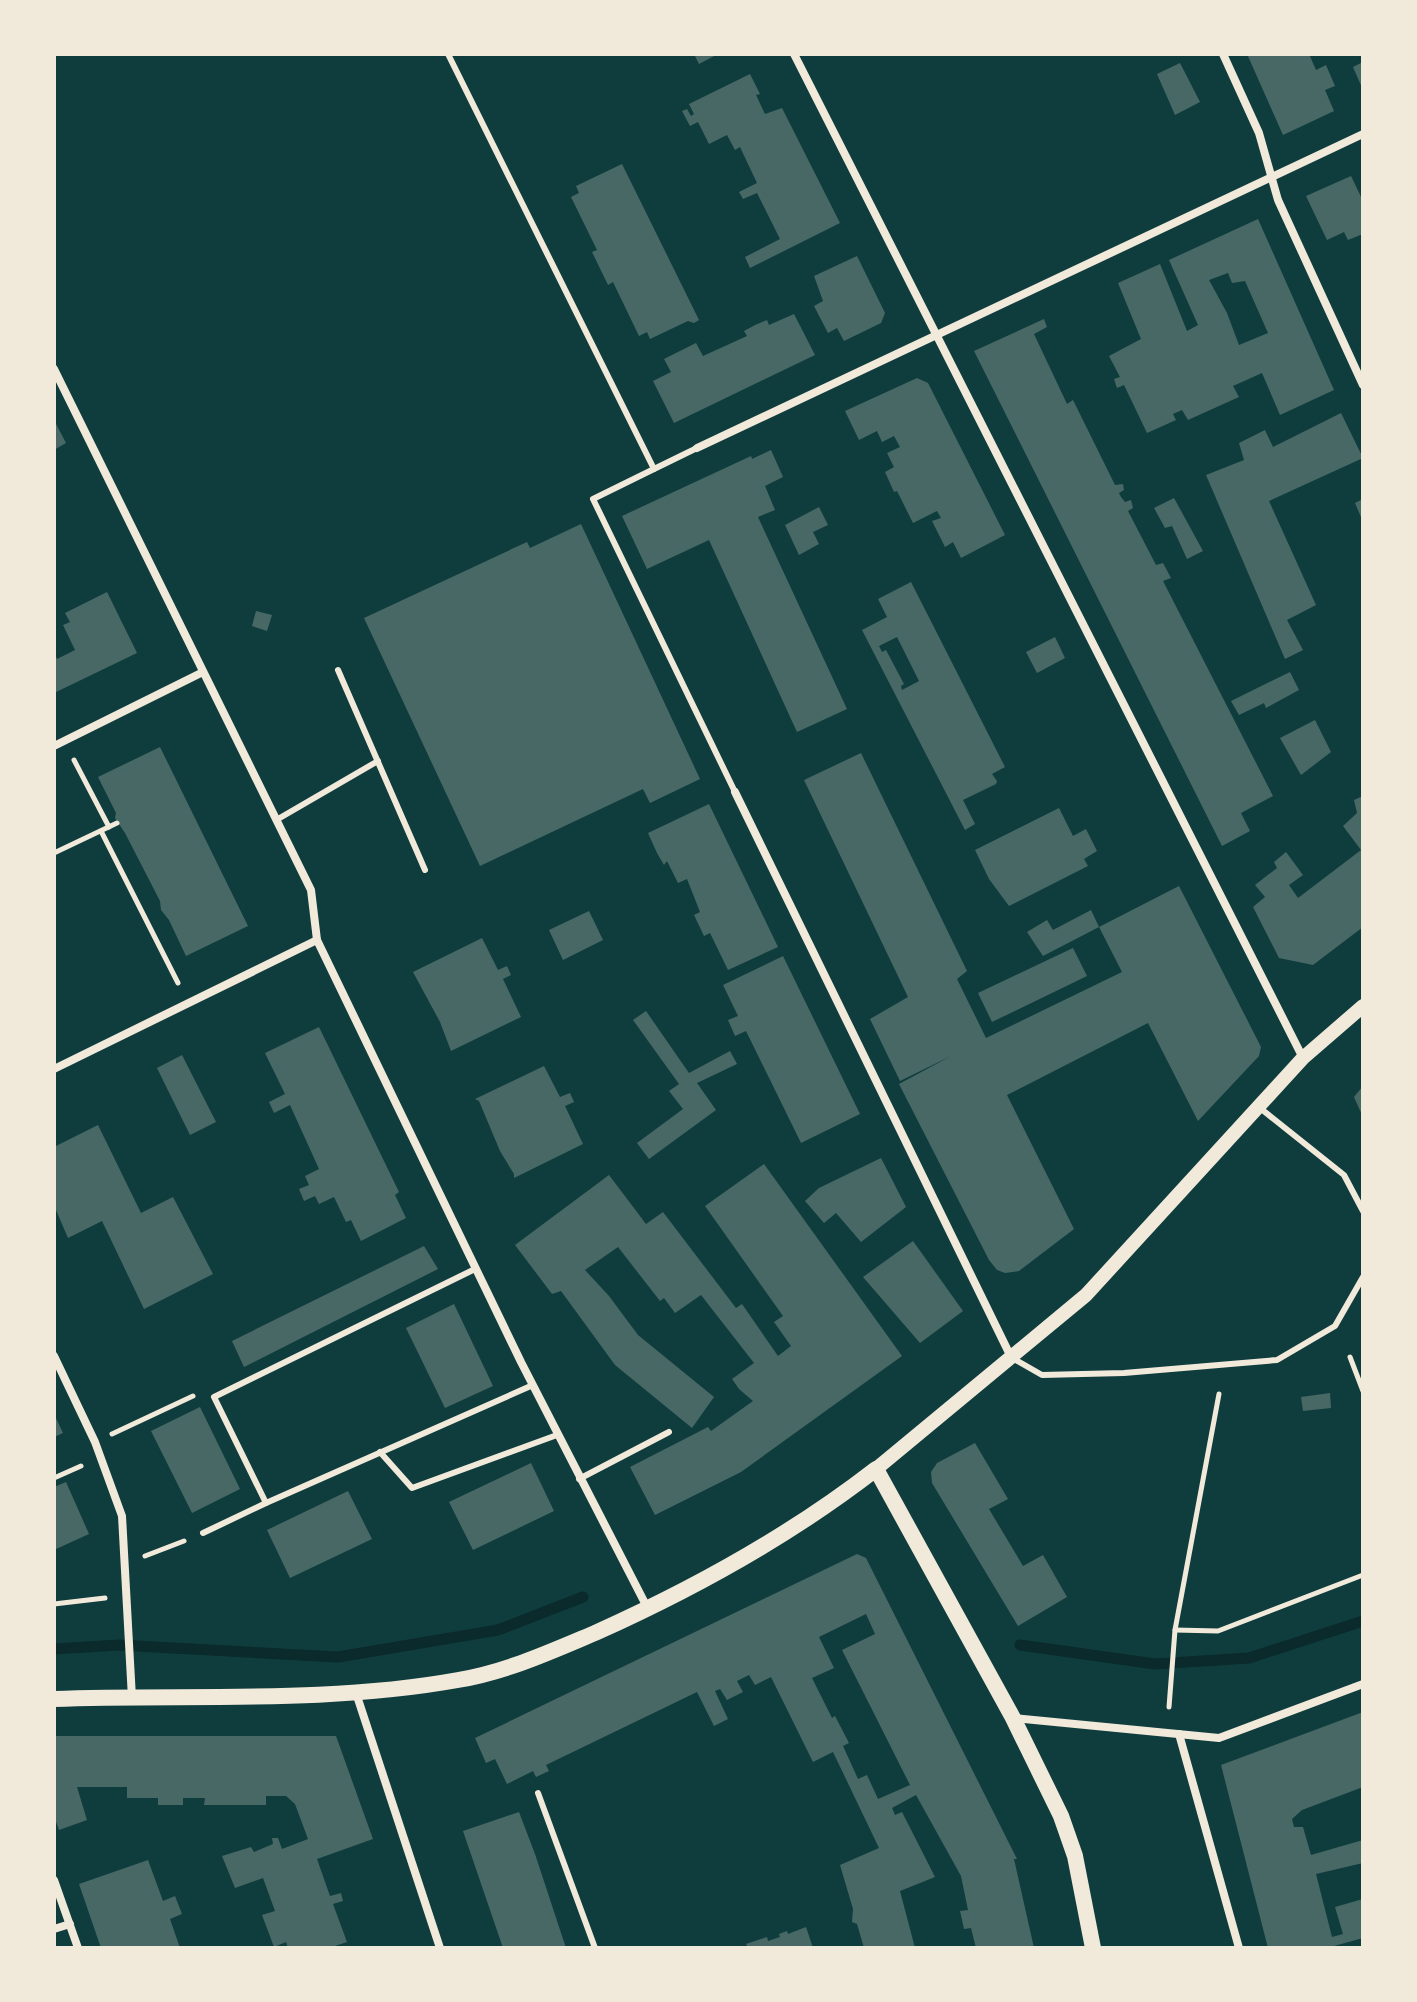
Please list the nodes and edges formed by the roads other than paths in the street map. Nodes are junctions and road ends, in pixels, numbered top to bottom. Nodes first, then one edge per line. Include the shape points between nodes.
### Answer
1 (448, 54) edge
2 (794, 54) edge
3 (1223, 54) edge
4 (1363, 134) edge
5 (1273, 176) junction
6 (935, 337) junction
7 (54, 369) edge
8 (1363, 385) edge
9 (697, 448) joint
10 (654, 469) junction
11 (338, 670) dead end
12 (203, 672) junction
13 (54, 746) edge
14 (378, 761) junction
15 (735, 792) joint
16 (278, 819) junction
17 (425, 870) dead end
18 (317, 940) junction
19 (1363, 1006) edge
20 (1303, 1058) junction
21 (54, 1069) edge
22 (1260, 1108) junction
23 (1363, 1211) edge
24 (475, 1269) junction
25 (1363, 1277) edge
26 (54, 1356) edge
27 (1011, 1357) junction
28 (533, 1385) junction
29 (669, 1432) dead end
30 (557, 1435) junction
31 (380, 1452) junction
32 (876, 1469) junction
33 (579, 1479) junction
34 (266, 1503) junction
35 (203, 1533) road end
36 (648, 1609) junction
37 (1363, 1684) edge
38 (356, 1693) junction
39 (132, 1698) junction
40 (54, 1699) edge
41 (1013, 1718) junction
42 (1179, 1734) junction
43 (538, 1793) dead end
44 (54, 1880) edge
45 (70, 1924) junction
46 (54, 1929) edge
47 (78, 1948) edge
48 (440, 1948) edge
49 (595, 1948) edge
50 (1093, 1948) edge
51 (1239, 1948) edge

1 - 10 lane
2 - 6 street
3 - 5 street
4 - 5 street
5 - 6 street
5 - 8 street via 1278,200
6 - 9 street
6 - 20 street
7 - 12 street
9 - 10 lane
10 - 15 lane via 593,499
11 - 14 lane
12 - 13 street
12 - 16 street
14 - 16 lane
14 - 17 lane
15 - 27 street
16 - 18 street via 311,890
18 - 21 street
18 - 24 street
19 - 20 street
20 - 22 street
22 - 23 lane via 1344,1175
22 - 27 street via 1086,1295
24 - 28 street
24 - 34 lane via 214,1397
25 - 27 lane via 1335,1326 1277,1360 1042,1375
26 - 39 street via 95,1442 122,1516
27 - 32 street
28 - 30 street
28 - 31 lane
29 - 33 lane
30 - 31 lane via 412,1488
30 - 33 street
31 - 34 lane
32 - 36 main road via 760,1546
32 - 41 main road
33 - 36 street
34 - 35 lane
36 - 38 main road via 513,1667 459,1680
37 - 42 street via 1219,1738
38 - 39 main road
38 - 48 street
39 - 40 main road
41 - 42 street
41 - 50 main road via 1068,1832
42 - 51 street
43 - 49 lane
44 - 45 street
45 - 46 street
45 - 47 street

